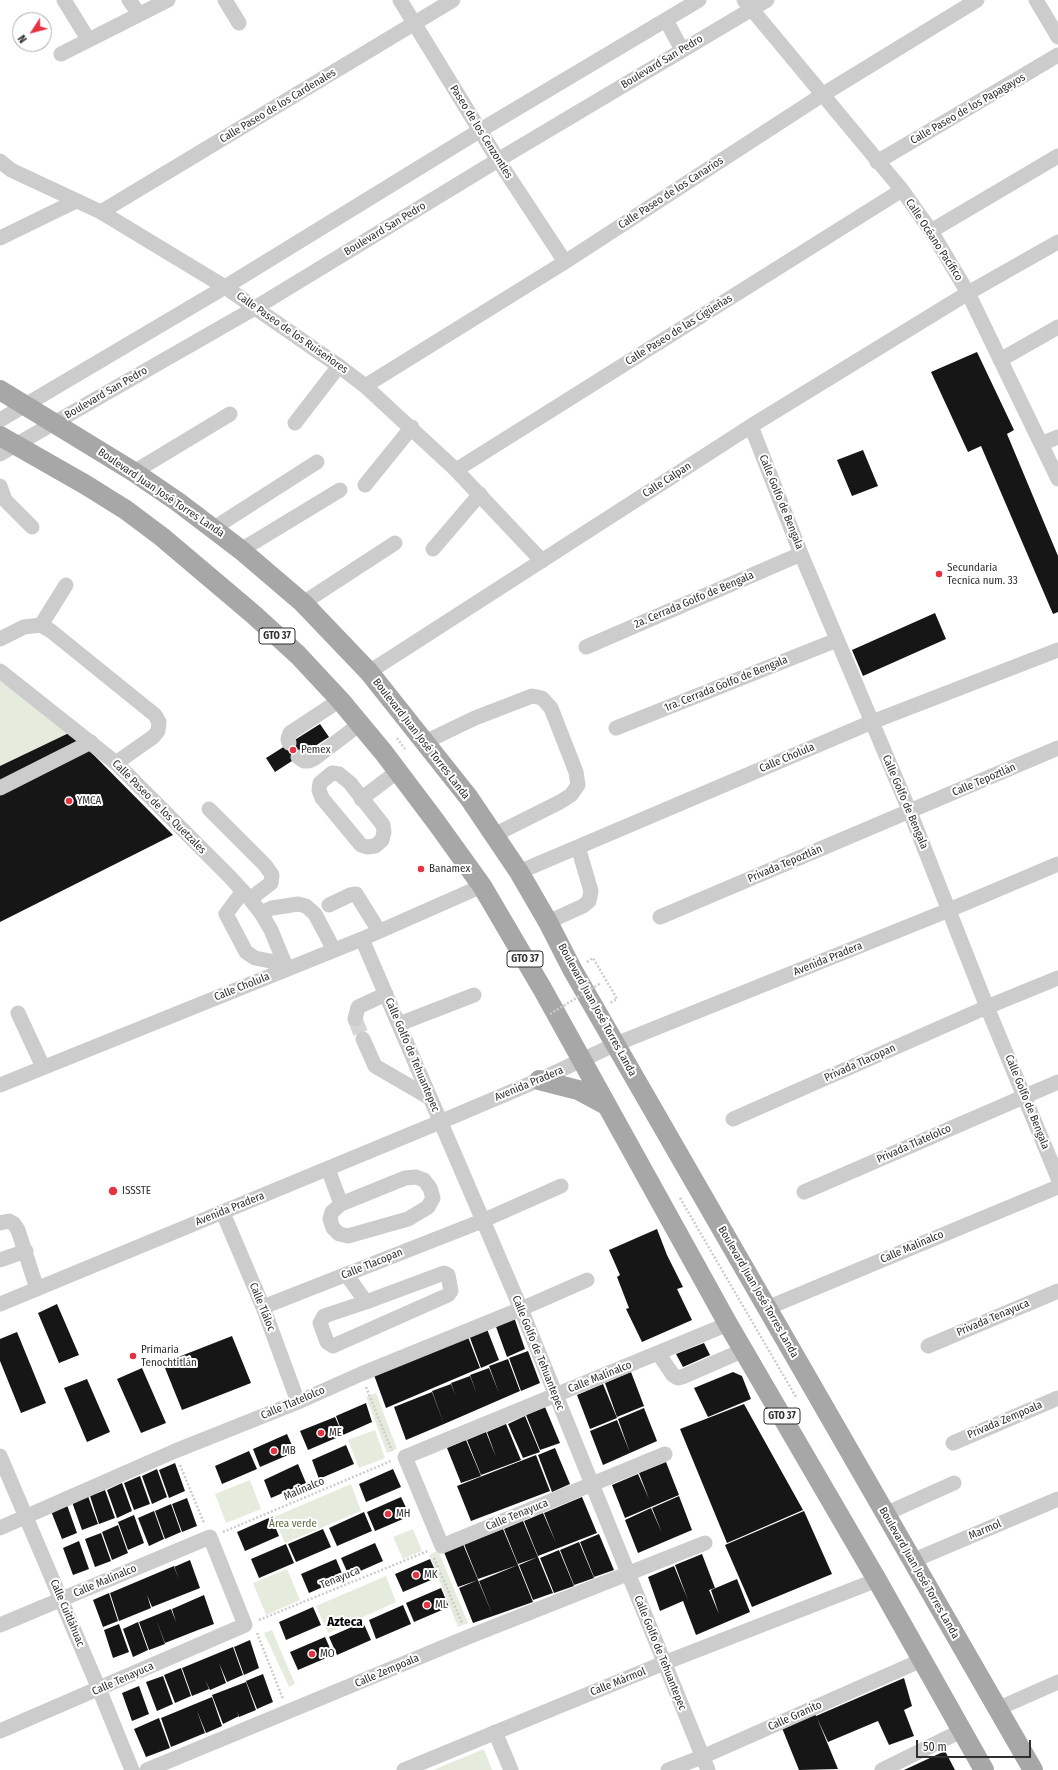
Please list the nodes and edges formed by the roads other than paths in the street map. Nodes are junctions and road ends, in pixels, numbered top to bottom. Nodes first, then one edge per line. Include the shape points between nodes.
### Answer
1 (64, 0) edge
2 (129, 0) edge
3 (168, 0) edge
4 (224, 0) edge
5 (400, 0) edge
6 (454, 0) edge
7 (699, 0) edge
8 (767, 0) edge
9 (977, 0) edge
10 (1036, 0) edge
11 (748, 5) edge
12 (139, 14) junction
13 (666, 20) junction
14 (239, 22) dead end
15 (415, 24) junction
16 (1058, 37) edge
17 (88, 39) junction
18 (682, 50) junction
19 (61, 54) dead end
20 (1058, 55) edge
21 (822, 94) junction
22 (479, 131) junction
23 (1058, 156) edge
24 (498, 160) junction
25 (0, 161) edge
26 (877, 162) junction
27 (902, 190) junction
28 (76, 201) junction
29 (101, 212) junction
30 (931, 231) junction
31 (0, 238) edge
32 (1058, 242) edge
33 (565, 262) junction
34 (225, 287) junction
35 (968, 293) junction
36 (255, 308) junction
37 (1058, 327) edge
38 (1000, 360) junction
39 (339, 366) junction
40 (365, 386) junction
41 (0, 390) edge
42 (27, 405) junction
43 (230, 414) dead end
44 (0, 420) edge
45 (54, 423) junction
46 (295, 423) dead end
47 (751, 426) junction
48 (412, 427) junction
49 (1058, 436) edge
50 (1041, 444) junction
51 (5, 445) edge
52 (317, 462) dead end
53 (456, 470) junction
54 (134, 472) junction
55 (1058, 479) edge
56 (365, 485) dead end
57 (0, 486) edge
58 (340, 490) dead end
59 (480, 494) junction
60 (32, 527) dead end
61 (214, 528) junction
62 (395, 543) dead end
63 (433, 549) dead end
64 (241, 550) junction
65 (801, 554) junction
66 (542, 561) junction
67 (66, 585) dead end
68 (303, 603) junction
69 (41, 625) junction
70 (0, 638) edge
71 (837, 640) junction
72 (586, 647) dead end
73 (1058, 650) edge
74 (0, 671) edge
75 (369, 672) junction
76 (340, 700) junction
77 (872, 722) junction
78 (360, 724) junction
79 (616, 728) dead end
80 (92, 742) junction
81 (425, 742) junction
82 (289, 743) dead end
83 (1058, 748) edge
84 (298, 757) dead end
85 (116, 763) junction
86 (398, 772) junction
87 (0, 788) edge
88 (361, 799) junction
89 (209, 809) dead end
90 (910, 812) junction
91 (494, 835) junction
92 (578, 847) junction
93 (1058, 864) edge
94 (519, 872) junction
95 (482, 886) junction
96 (247, 895) junction
97 (329, 905) dead end
98 (949, 910) junction
99 (261, 913) junction
100 (660, 917) dead end
101 (548, 922) junction
102 (379, 932) junction
103 (362, 939) junction
104 (334, 950) junction
105 (286, 967) junction
106 (1058, 978) edge
107 (386, 994) junction
108 (474, 995) dead end
109 (987, 1007) junction
110 (18, 1013) dead end
111 (355, 1020) dead end
112 (399, 1024) junction
113 (363, 1039) tunnel mouth
114 (616, 1044) junction
115 (581, 1061) junction
116 (43, 1067) junction
117 (539, 1080) junction
118 (1058, 1082) edge
119 (0, 1085) edge
120 (1024, 1095) junction
121 (430, 1098) junction
122 (606, 1105) junction
123 (733, 1119) dead end
124 (440, 1122) junction
125 (328, 1169) junction
126 (1058, 1178) edge
127 (561, 1186) dead end
128 (1058, 1187) edge
129 (804, 1192) dead end
130 (341, 1204) junction
131 (223, 1213) junction
132 (482, 1220) junction
133 (0, 1223) edge
134 (26, 1251) junction
135 (0, 1260) edge
136 (346, 1274) junction
137 (587, 1280) dead end
138 (38, 1289) junction
139 (1058, 1291) edge
140 (366, 1302) junction
141 (0, 1304) edge
142 (263, 1307) junction
143 (767, 1308) junction
144 (521, 1309) junction
145 (728, 1324) junction
146 (928, 1346) dead end
147 (744, 1350) junction
148 (658, 1353) junction
149 (555, 1395) junction
150 (1058, 1398) edge
151 (298, 1402) junction
152 (953, 1442) dead end
153 (666, 1454) dead end
154 (0, 1456) edge
155 (954, 1483) dead end
156 (592, 1485) junction
157 (1058, 1499) edge
158 (885, 1514) junction
159 (25, 1518) junction
160 (0, 1528) edge
161 (705, 1543) dead end
162 (436, 1548) joint
163 (912, 1561) junction
164 (628, 1574) junction
165 (877, 1580) junction
166 (61, 1599) junction
167 (249, 1624) joint
168 (0, 1625) edge
169 (922, 1660) junction
170 (664, 1663) junction
171 (1058, 1682) edge
172 (99, 1689) junction
173 (997, 1709) junction
174 (961, 1731) junction
175 (0, 1732) edge
176 (495, 1732) junction
177 (705, 1763) edge
178 (132, 1770) edge
179 (147, 1770) edge
180 (404, 1770) edge
181 (511, 1770) edge
182 (668, 1770) edge
183 (882, 1770) edge
184 (984, 1770) edge
185 (1033, 1770) edge

1 - 17 street
2 - 12 street
3 - 12 street
4 - 14 street
5 - 15 street, Paseo de los Cenzontles
6 - 15 street, Calle Paseo de los Cardenales
7 - 13 street
8 - 11 street, Boulevard San Pedro
9 - 21 street, Calle Paseo de los Canarios
10 - 16 street
11 - 18 street, Boulevard San Pedro
11 - 21 street, Calle Océano Pacífico
12 - 17 street
13 - 18 street
13 - 22 street
15 - 22 street, Paseo de los Cenzontles
15 - 29 street, Calle Paseo de los Cardenales
17 - 19 street
18 - 24 street, Boulevard San Pedro
20 - 26 street, Calle Paseo de los Papagayos
21 - 26 street, Calle Océano Pacífico
21 - 33 street, Calle Paseo de los Canarios
22 - 24 street, Paseo de los Cenzontles
22 - 34 street
23 - 30 street
24 - 33 street, Paseo de los Cenzontles
24 - 36 street, Boulevard San Pedro
25 - 28 street, Calle Paseo de los Ruiseñores via 12,170
26 - 27 street, Calle Océano Pacífico
27 - 30 street, Calle Océano Pacífico
27 - 53 street, Calle Paseo de las Cigüeñas
28 - 29 street, Calle Paseo de los Ruiseñores
28 - 31 street
29 - 34 street, Calle Paseo de los Ruiseñores
30 - 35 street, Calle Océano Pacífico
32 - 35 street, Calle Calpan
33 - 40 street, Calle Paseo de los Canarios
34 - 36 street, Calle Paseo de los Ruiseñores
34 - 42 street
35 - 38 street, Calle Océano Pacífico
35 - 47 street, Calle Calpan
36 - 39 street, Calle Paseo de los Ruiseñores
36 - 45 street, Boulevard San Pedro
37 - 38 street
38 - 50 street, Calle Océano Pacífico
39 - 40 street, Calle Paseo de los Ruiseñores
39 - 46 street
40 - 48 street, Calle Paseo de los Ruiseñores
41 - 42 main road, Boulevard Juan José Torres Landa
42 - 44 street
42 - 45 main road, Boulevard Juan José Torres Landa
43 - 54 street
45 - 51 street, Boulevard San Pedro
45 - 54 main road, Boulevard Juan José Torres Landa
47 - 65 street, Calle Golfo de Bengala
47 - 66 street, Calle Calpan
48 - 53 street, Calle Paseo de los Ruiseñores
48 - 56 street
49 - 50 street
50 - 55 street, Calle Océano Pacífico
51 - 76 main road, GTO 37 via 93,489 162,537 298,655
52 - 61 street
53 - 59 street, Calle Paseo de los Ruiseñores
54 - 61 main road, Boulevard Juan José Torres Landa
57 - 60 street via 5,500
58 - 64 street
59 - 63 street
59 - 66 street, Calle Paseo de los Ruiseñores
61 - 64 main road, Boulevard Juan José Torres Landa
62 - 68 street
64 - 68 main road, Boulevard Juan José Torres Landa
65 - 71 street, Calle Golfo de Bengala
65 - 72 street, 2a. Cerrada Golfo de Bengala
66 - 75 street, Calle Calpan
67 - 69 street
68 - 75 main road, Boulevard Juan José Torres Landa
69 - 70 street via 24,627
69 - 85 street via 148,709 159,722 158,731 153,737
71 - 77 street, Calle Golfo de Bengala
71 - 79 street, 1ra. Cerrada Golfo de Bengala
73 - 77 street, Calle Cholula
74 - 80 street, Calle Paseo de los Quetzales
75 - 81 main road, Boulevard Juan José Torres Landa
76 - 78 main road, GTO 37
76 - 82 street via 290,733
77 - 90 street, Calle Golfo de Bengala
77 - 92 street, Calle Cholula
78 - 84 street via 315,758 304,761
78 - 86 main road, GTO 37
80 - 85 street, Calle Paseo de los Quetzales
80 - 87 street
81 - 91 main road, Boulevard Juan José Torres Landa
81 - 91 street via 475,718 532,696 542,698 551,708 576,772 578,785 571,795 560,802
83 - 90 street, Calle Tepoztlán
85 - 96 street, Calle Paseo de los Quetzales
86 - 88 street
86 - 95 main road, GTO 37
88 - 88 street via 350,783 339,774 332,773 320,783 322,798 352,836 360,845 375,846 382,840 383,825
89 - 96 street via 266,865 272,875 271,883
90 - 98 street, Calle Golfo de Bengala
90 - 100 street, Privada Tepoztlán
91 - 94 main road, Boulevard Juan José Torres Landa
92 - 94 street, Calle Cholula
92 - 101 street via 592,891 589,901
93 - 98 street, Avenida Pradera
94 - 101 main road, Boulevard Juan José Torres Landa
95 - 102 street, Calle Cholula
95 - 115 main road, GTO 37
96 - 99 street, Calle Paseo de los Quetzales
96 - 105 street via 226,914 246,952 255,958
97 - 102 street via 356,894
98 - 109 street, Calle Golfo de Bengala
98 - 114 street, Avenida Pradera
99 - 104 street via 272,908 298,904 306,906 315,914
99 - 105 street, Calle Paseo de los Quetzales
101 - 114 main road, Boulevard Juan José Torres Landa via 572,970
102 - 103 street, Calle Cholula
103 - 104 street, Calle Cholula
103 - 107 street, Calle Golfo de Tehuantepec
104 - 105 street, Calle Cholula
105 - 116 street, Calle Cholula
106 - 109 street
107 - 111 street via 358,1007
107 - 112 street, Calle Golfo de Tehuantepec
108 - 112 street
109 - 120 street, Calle Golfo de Bengala
109 - 123 street, Privada Tlacopan
110 - 116 street
112 - 121 street, Calle Golfo de Tehuantepec
113 - 121 street via 375,1066
114 - 115 street, Avenida Pradera
114 - 143 main road, Boulevard Juan José Torres Landa
115 - 117 street, Avenida Pradera
115 - 122 main road, GTO 37
116 - 119 street, Calle Cholula
117 - 122 main road via 578,1090
117 - 124 street, Avenida Pradera
118 - 120 street
120 - 126 street, Calle Golfo de Bengala
120 - 129 street, Privada Tlatelolco
121 - 124 street, Calle Golfo de Tehuantepec
122 - 145 main road, GTO 37
124 - 125 street, Avenida Pradera
124 - 132 street, Calle Golfo de Tehuantepec
125 - 130 street
125 - 131 street, Avenida Pradera
127 - 132 street
128 - 143 street, Calle Malinalco
130 - 130 street via 405,1178 416,1177 424,1180 433,1198 428,1207 408,1219 348,1236 336,1231 330,1220 332,1212
131 - 138 street, Avenida Pradera
131 - 142 street, Calle Tláloc
132 - 136 street, Calle Tlacopan
132 - 144 street, Calle Golfo de Tehuantepec
133 - 134 street via 9,1221 14,1224
134 - 135 street
134 - 138 street
136 - 140 street
136 - 142 street, Calle Tlacopan
137 - 144 street, Calle Tlatelolco
138 - 141 street, Avenida Pradera
139 - 146 street, Privada Tenayuca
140 - 140 street via 324,1316 320,1323 327,1342 333,1346 448,1295 451,1291 448,1275 444,1273
142 - 151 street, Calle Tláloc
143 - 158 main road, Boulevard Juan José Torres Landa
144 - 149 street, Calle Golfo de Tehuantepec
144 - 151 street, Calle Tlatelolco
145 - 147 main road, GTO 37
145 - 148 street, Calle Malinalco
147 - 148 street via 678,1378 673,1375
147 - 165 main road, GTO 37
148 - 149 street, Calle Malinalco
149 - 156 street, Calle Golfo de Tehuantepec
149 - 162 street, Calle Malinalco via 400,1458
150 - 152 street, Privada Zempoala
151 - 159 street, Calle Tlatelolco via 175,1452
153 - 156 street
154 - 159 street, Calle Cuitláhuac
155 - 158 street
156 - 162 street, Calle Tenayuca
156 - 164 street, Calle Golfo de Tehuantepec
157 - 163 street, Marmol
158 - 163 main road, Boulevard Juan José Torres Landa
159 - 160 street, Calle Tlatelolco
159 - 166 street, Calle Cuitláhuac
161 - 164 street
163 - 173 main road, Boulevard Juan José Torres Landa
164 - 170 street, Calle Golfo de Tehuantepec
164 - 179 street, Calle Zempoala via 468,1637
165 - 169 main road, GTO 37
165 - 170 street, Calle Mármol
166 - 167 street, Calle Malinalco via 210,1537
166 - 168 street, Calle Malinalco
166 - 172 street, Calle Cuitláhuac
167 - 172 street, Calle Tenayuca
169 - 174 main road, GTO 37
169 - 177 street, Calle Granito
170 - 176 street, Calle Mármol
170 - 177 street, Calle Golfo de Tehuantepec
171 - 173 street
172 - 175 street, Calle Tenayuca
172 - 178 street, Calle Cuitláhuac
173 - 185 main road, Boulevard Juan José Torres Landa
174 - 183 street
174 - 184 main road, GTO 37
176 - 180 street, Calle Mármol
176 - 181 street
177 - 182 street, Calle Granito

